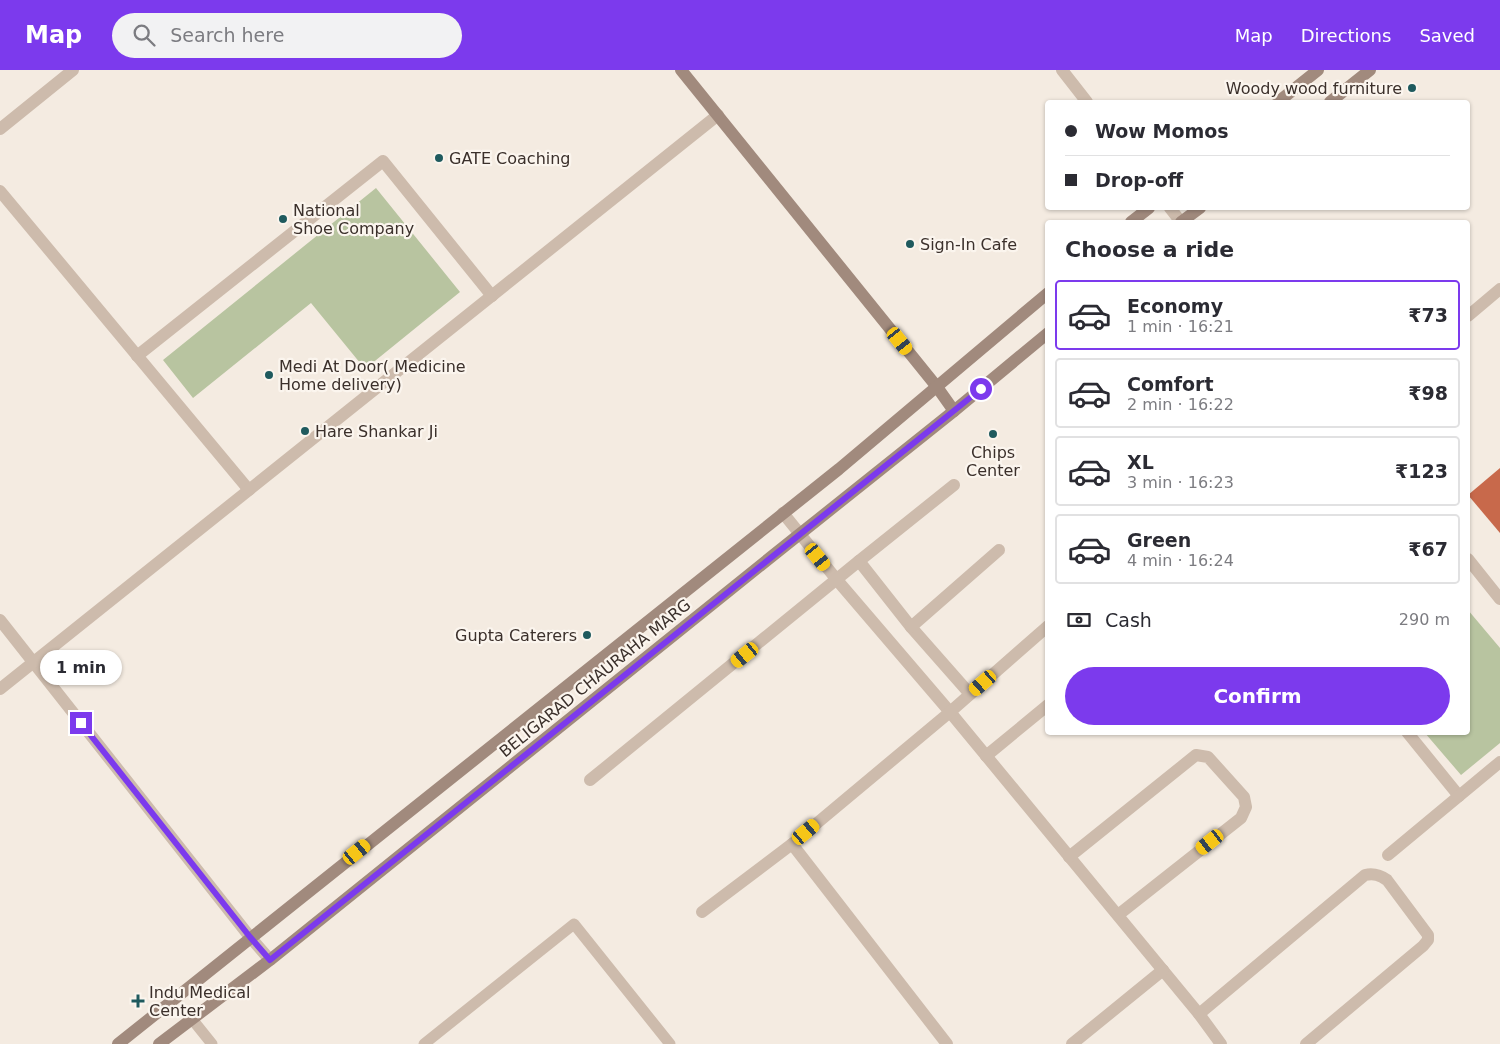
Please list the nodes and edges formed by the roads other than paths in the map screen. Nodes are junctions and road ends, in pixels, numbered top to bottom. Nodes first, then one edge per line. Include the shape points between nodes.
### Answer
1 (73, 70) edge
2 (681, 70) edge
3 (1062, 70) edge
4 (1318, 70) edge
5 (1370, 70) edge
6 (1085, 100) edge
7 (1280, 100) edge
8 (1332, 100) edge
9 (718, 115) junction
10 (0, 129) edge
11 (0, 191) edge
12 (1146, 210) edge
13 (1172, 210) edge
14 (1197, 210) edge
15 (1134, 220) edge
16 (1179, 220) edge
17 (1184, 220) edge
18 (1500, 289) edge
19 (492, 296) junction
20 (1045, 296) edge
21 (1470, 314) edge
22 (1045, 335) edge
23 (137, 356) junction
24 (937, 387) junction
25 (954, 411) junction
26 (954, 485) dead end
27 (249, 490) junction
28 (783, 513) junction
29 (800, 534) junction
30 (999, 550) dead end
31 (859, 561) junction
32 (1470, 562) edge
33 (837, 580) junction
34 (1500, 599) edge
35 (0, 620) edge
36 (911, 627) junction
37 (1045, 629) edge
38 (33, 662) junction
39 (0, 689) edge
40 (970, 694) junction
41 (1045, 707) edge
42 (950, 712) junction
43 (1409, 735) edge
44 (986, 756) junction
45 (1500, 762) edge
46 (590, 780) dead end
47 (1459, 796) junction
48 (792, 844) junction
49 (1388, 855) dead end
50 (1069, 857) junction
51 (702, 912) dead end
52 (1118, 915) junction
53 (250, 937) junction
54 (270, 960) junction
55 (1163, 970) junction
56 (1200, 1014) junction
57 (192, 1019) junction
58 (118, 1044) edge
59 (159, 1044) edge
60 (212, 1044) edge
61 (424, 1044) edge
62 (670, 1044) edge
63 (947, 1044) edge
64 (1072, 1044) edge
65 (1221, 1044) edge
66 (1306, 1044) edge

1 - 10 street
2 - 9 street
3 - 6 street
4 - 7 street
5 - 8 street
9 - 19 street
9 - 24 street
11 - 23 street
12 - 15 street
13 - 16 street
14 - 17 street
18 - 21 street
19 - 23 street via 383,161
19 - 27 street
20 - 24 street
22 - 25 street, BELIGARAD CHAURAHA MARG
23 - 27 street
24 - 25 street
24 - 28 street
25 - 29 street, BELIGARAD CHAURAHA MARG
26 - 31 street
27 - 38 street
28 - 29 street
28 - 53 street
29 - 33 street
29 - 54 street, BELIGARAD CHAURAHA MARG
30 - 36 street
31 - 33 street
31 - 36 street
32 - 34 street
33 - 42 street
33 - 46 street
35 - 38 street
36 - 40 street
37 - 40 street
38 - 39 street
38 - 53 street
40 - 42 street
41 - 44 street
42 - 44 street
42 - 48 street
43 - 47 street
44 - 50 street
45 - 47 street
47 - 49 street
48 - 51 street
48 - 63 street
50 - 52 street
50 - 52 street via 1196,756 1208,757 1244,797 1246,807 1241,818
52 - 55 street
53 - 54 street
53 - 58 street
54 - 57 street, BELIGARAD CHAURAHA MARG
55 - 56 street
55 - 64 street
56 - 65 street
56 - 66 street via 1365,875 1382,876 1428,940
57 - 59 street, BELIGARAD CHAURAHA MARG
57 - 60 lane
61 - 62 lane via 574,924

